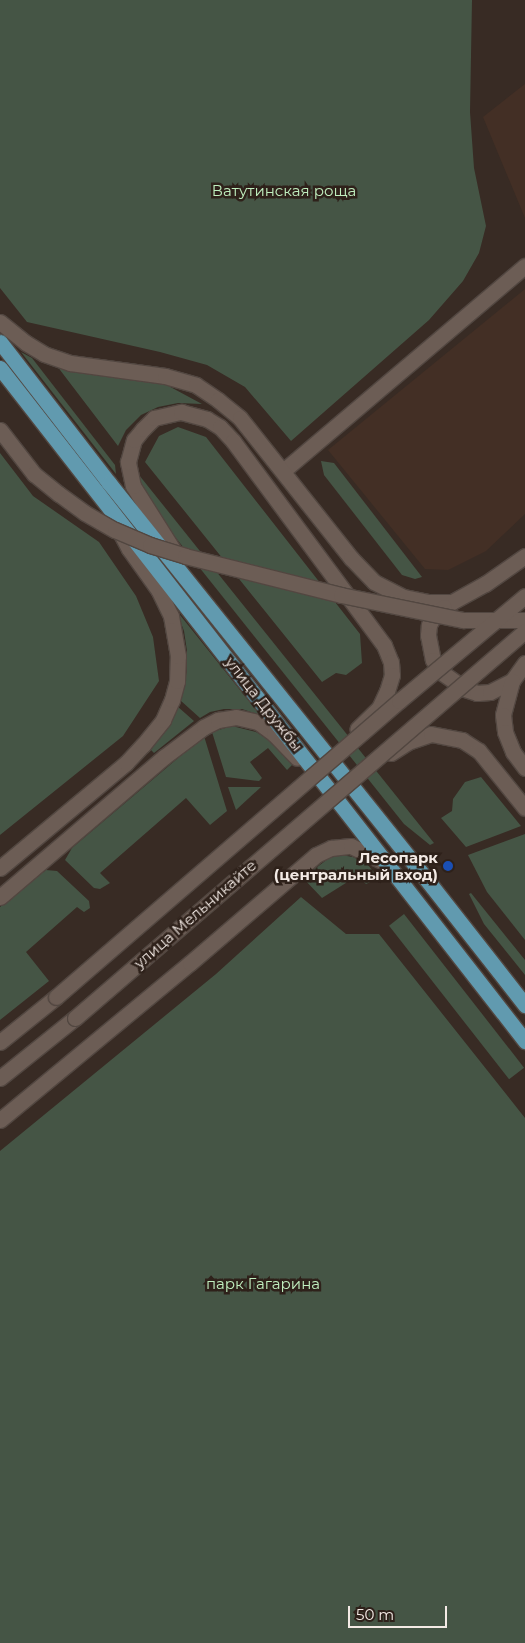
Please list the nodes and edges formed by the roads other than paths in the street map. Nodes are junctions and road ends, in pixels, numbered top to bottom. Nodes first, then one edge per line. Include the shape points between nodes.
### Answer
1 (525, 266) edge
2 (0, 322) edge
3 (0, 342) edge
4 (0, 368) edge
5 (0, 430) edge
6 (283, 471) junction
7 (98, 492) junction
8 (525, 556) edge
9 (199, 593) junction
10 (525, 596) edge
11 (452, 602) junction
12 (525, 620) edge
13 (525, 631) edge
14 (525, 663) edge
15 (512, 681) junction
16 (346, 746) junction
17 (365, 766) junction
18 (525, 768) edge
19 (323, 779) junction
20 (525, 808) edge
21 (387, 863) junction
22 (0, 868) edge
23 (0, 896) edge
24 (496, 967) junction
25 (525, 993) edge
26 (56, 997) junction
27 (525, 1005) edge
28 (0, 1028) edge
29 (525, 1041) edge
30 (0, 1042) edge
31 (0, 1078) edge
32 (0, 1120) edge

1 - 6 main road
2 - 6 main road via 44,354 70,363 165,376 196,385 240,418
3 - 9 main road, улица Дружбы
4 - 7 main road, улица Дружбы
5 - 12 main road, bridge via 34,474 85,514 150,545 341,595 463,620
6 - 11 main road via 351,558 374,582 404,597
7 - 19 main road, улица Дружбы
7 - 22 main road via 171,616 178,656 177,681 163,720 143,746
8 - 11 main road
9 - 16 main road, bridge via 133,486 129,474 130,450 142,429 154,418 167,414 194,414 220,427 384,645 392,675 379,708 359,726
9 - 24 main road, улица Дружбы
10 - 16 main road, улица Мельникайте, bridge
11 - 15 main road via 435,614 429,625 429,645 441,672 465,689 477,692 490,692
13 - 17 main road, улица Мельникайте, bridge
14 - 15 main road
15 - 18 main road via 503,715 505,732 513,752
16 - 26 main road, улица Мельникайте, bridge
17 - 20 main road, bridge via 408,742 432,734 462,740 478,751
17 - 31 main road, улица Мельникайте, bridge via 75,1018
19 - 21 main road, улица Дружбы
19 - 23 main road via 302,764 258,722 236,716 218,720 164,757
21 - 29 main road, улица Дружбы
21 - 32 main road via 351,846 331,848 316,855
24 - 25 main road
24 - 27 main road, улица Дружбы
26 - 28 main road via 27,1009
26 - 30 main road, улица Мельникайте

